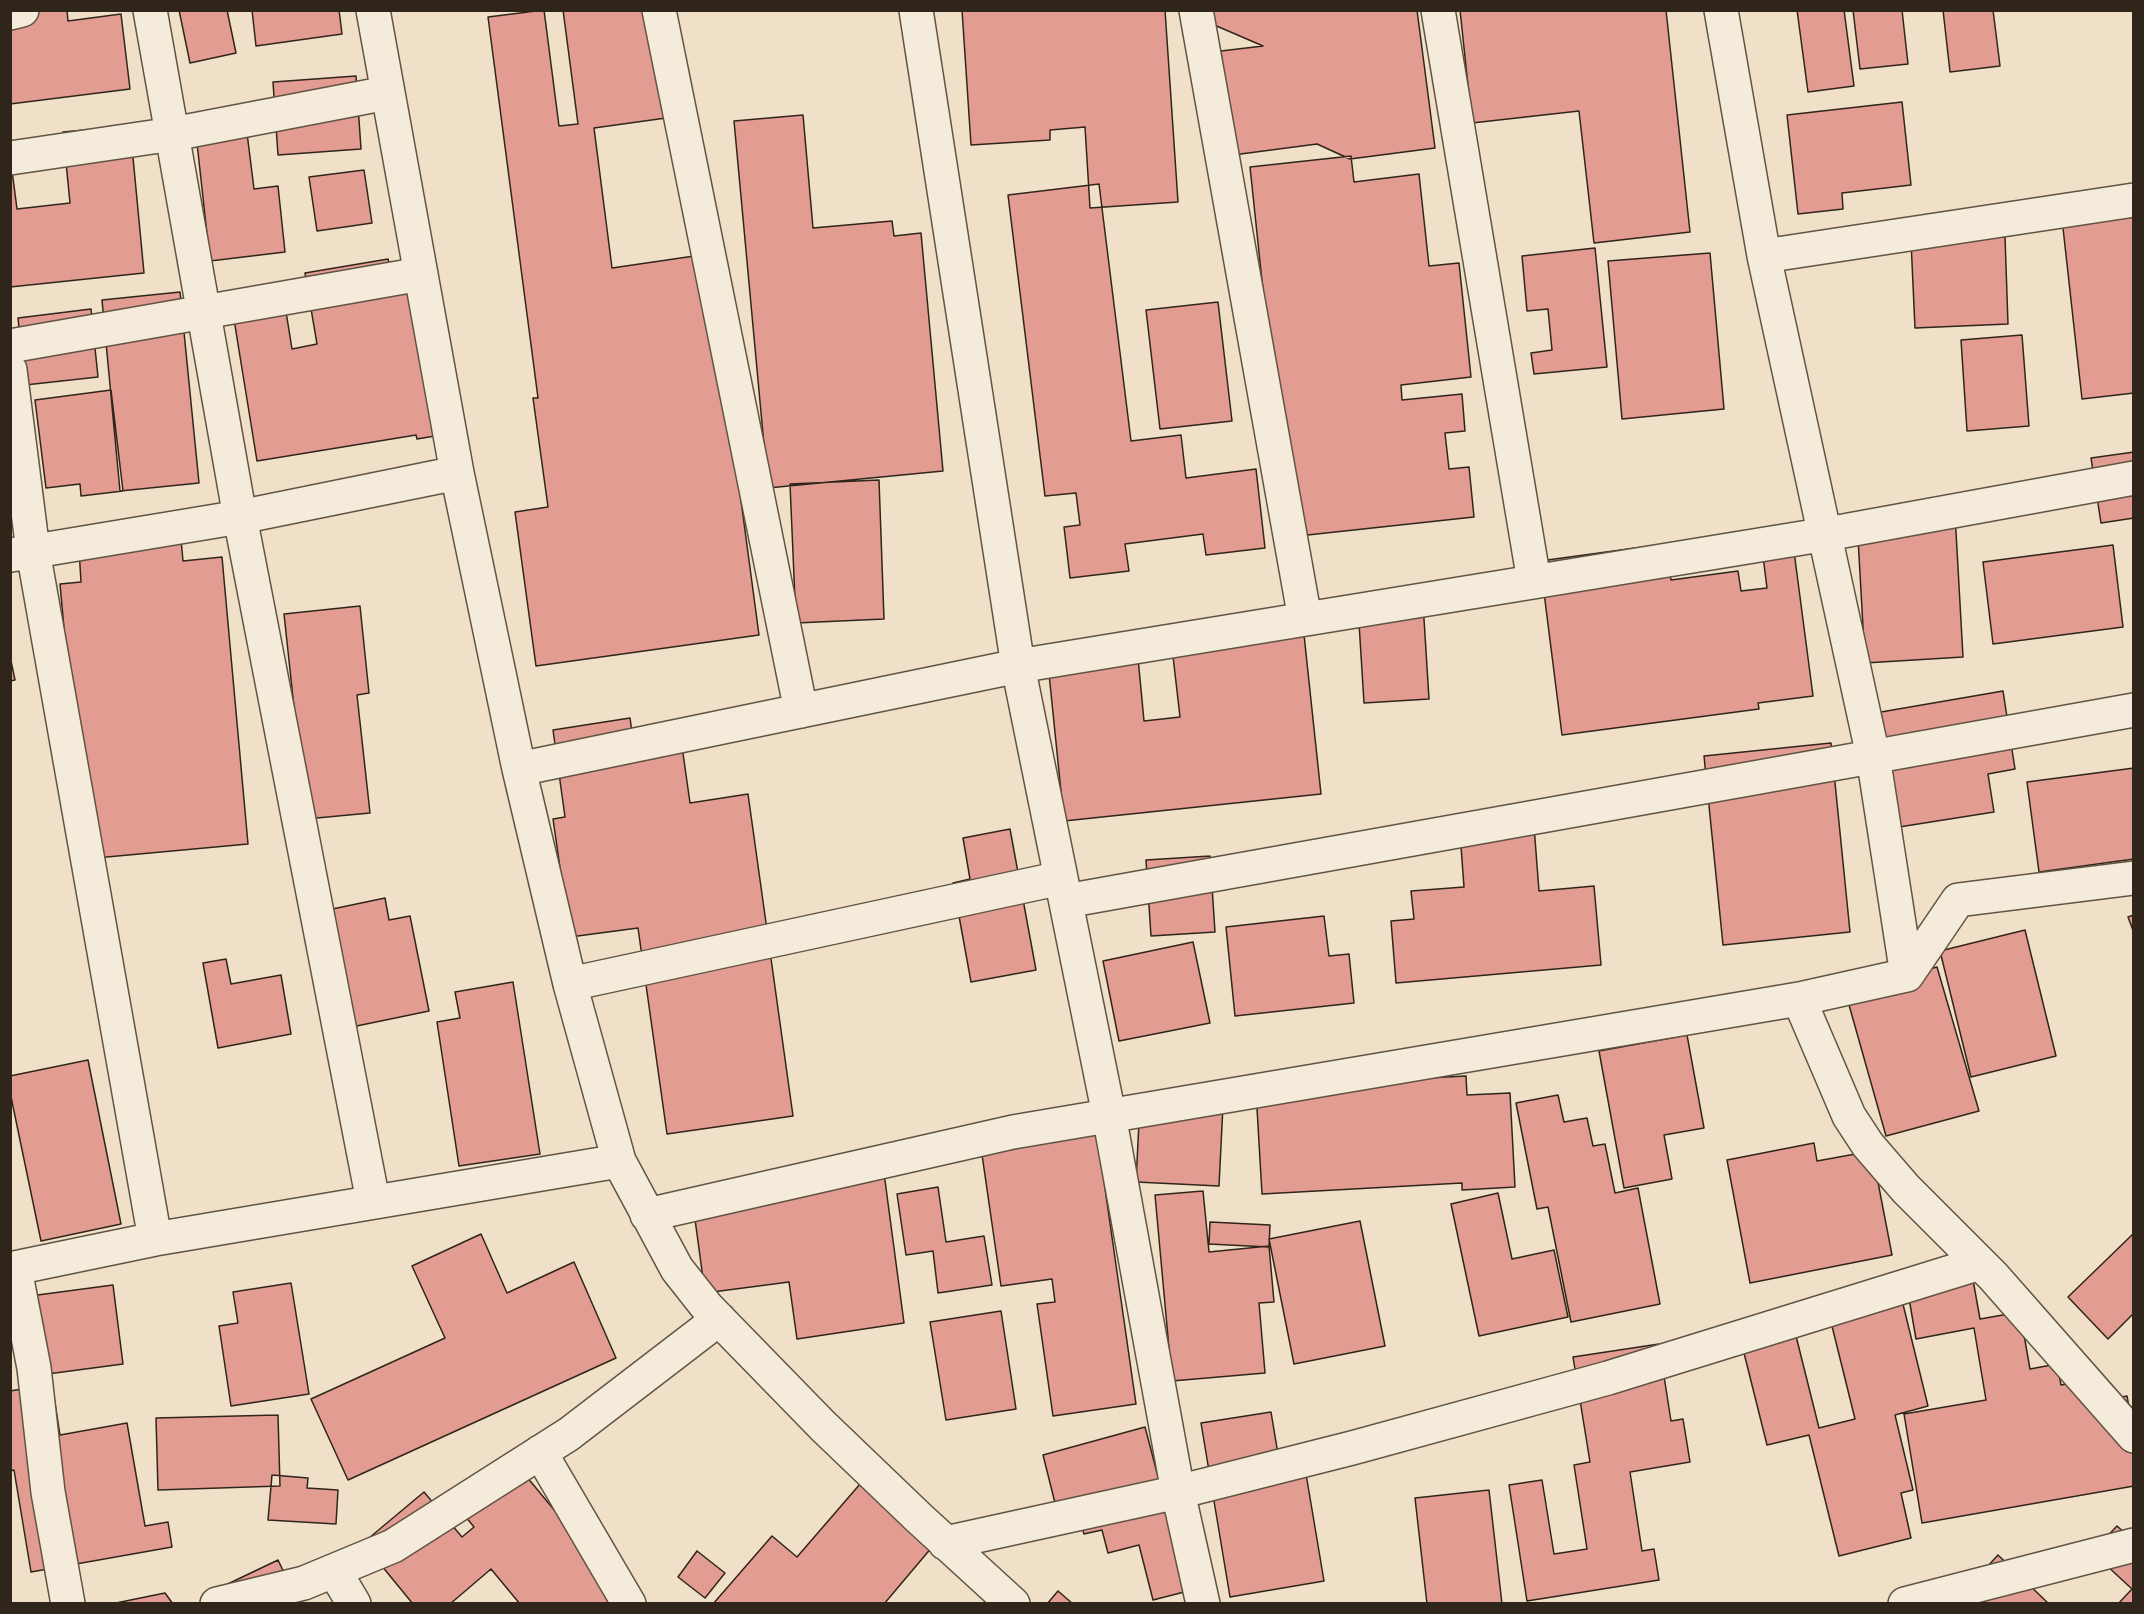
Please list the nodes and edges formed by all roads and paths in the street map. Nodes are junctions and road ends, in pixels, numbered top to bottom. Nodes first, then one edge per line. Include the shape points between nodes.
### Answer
1 (22, 10) edge
2 (150, 10) edge
3 (373, 10) edge
4 (659, 10) edge
5 (916, 10) edge
6 (1196, 10) edge
7 (1438, 10) edge
8 (1721, 10) edge
9 (10, 13) edge
10 (387, 93) junction
11 (173, 134) junction
12 (10, 158) edge
13 (2133, 200) edge
14 (1764, 256) junction
15 (421, 274) junction
16 (204, 312) junction
17 (10, 346) edge
18 (10, 370) edge
19 (458, 473) junction
20 (2133, 478) edge
21 (240, 517) junction
22 (1827, 534) junction
23 (22, 553) edge
24 (1534, 581) junction
25 (1305, 619) junction
26 (1018, 666) junction
27 (2133, 710) edge
28 (801, 711) junction
29 (1873, 756) junction
30 (519, 769) junction
31 (2133, 878) edge
32 (1063, 889) junction
33 (1907, 975) junction
34 (570, 984) junction
35 (1799, 999) junction
36 (1110, 1115) junction
37 (619, 1161) junction
38 (373, 1201) junction
39 (647, 1215) junction
40 (155, 1239) junction
41 (1980, 1263) junction
42 (13, 1269) edge
43 (719, 1319) junction
44 (2133, 1436) edge
45 (540, 1452) junction
46 (1178, 1492) junction
47 (945, 1543) junction
48 (2133, 1545) edge
49 (335, 1572) junction
50 (68, 1604) edge
51 (217, 1604) edge
52 (354, 1604) edge
53 (629, 1604) edge
54 (1013, 1604) edge
55 (1203, 1604) edge
56 (1905, 1604) edge

1 - 9 street
2 - 11 street
3 - 10 street
4 - 28 street
5 - 26 street
6 - 25 street
7 - 24 street
8 - 14 street
10 - 11 street
10 - 15 street
11 - 12 street
11 - 16 street
13 - 14 street
14 - 22 street
15 - 16 street
15 - 19 street
16 - 17 street
16 - 21 street
18 - 23 street
19 - 21 street
19 - 30 street
20 - 22 street
21 - 23 street
21 - 38 street
22 - 24 street
22 - 29 street
23 - 40 street
24 - 25 street
25 - 26 street
26 - 28 street
26 - 32 street
27 - 29 street
28 - 30 street
29 - 32 street
29 - 33 street
30 - 34 street
31 - 33 street via 1958,900
32 - 34 street
32 - 36 street
33 - 35 street
34 - 37 street
35 - 36 street
35 - 41 street via 1854,1126 1891,1173
36 - 39 street via 1012,1132
36 - 46 street
37 - 38 street
37 - 39 street
38 - 40 street
39 - 43 street via 677,1269
40 - 42 street
41 - 44 street
41 - 46 street via 1608,1378
42 - 50 street via 34,1368 48,1491
43 - 45 street
43 - 47 street
45 - 49 street via 393,1546
45 - 53 street
46 - 47 street
46 - 55 street
47 - 54 street
48 - 56 street
49 - 51 street
49 - 52 street

